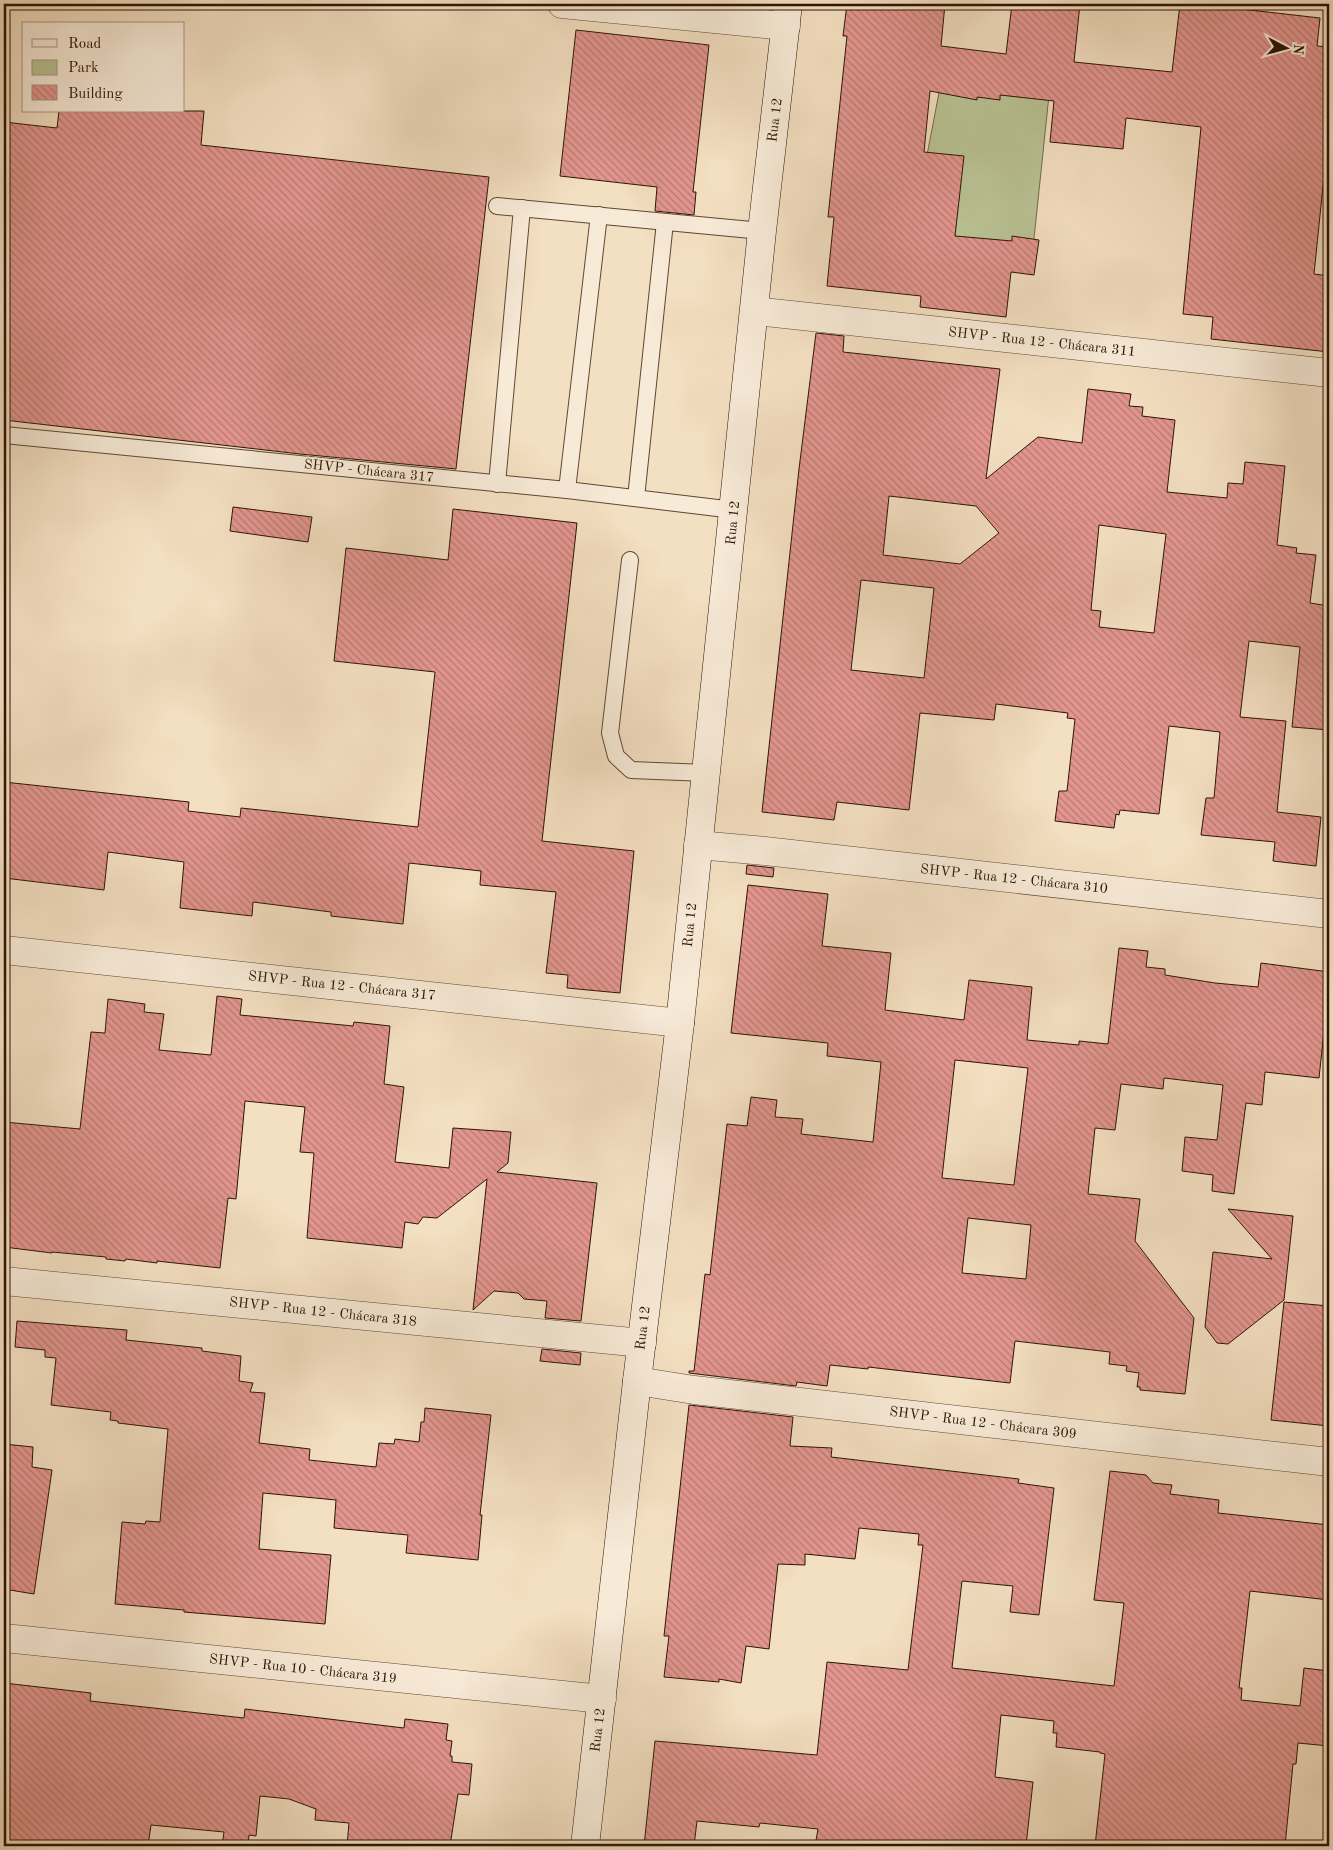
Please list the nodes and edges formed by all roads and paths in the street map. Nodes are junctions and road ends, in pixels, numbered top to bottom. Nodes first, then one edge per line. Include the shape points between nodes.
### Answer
1 (562, 4) edge
2 (787, 15) edge
3 (497, 206) dead end
4 (522, 208) junction
5 (599, 216) junction
6 (665, 222) junction
7 (762, 231) junction
8 (755, 311) junction
9 (1329, 373) edge
10 (4, 435) edge
11 (497, 484) junction
12 (567, 490) junction
13 (636, 498) junction
14 (734, 510) junction
15 (630, 560) dead end
16 (706, 773) junction
17 (698, 845) junction
18 (1329, 914) edge
19 (4, 950) edge
20 (680, 1023) junction
21 (4, 1281) edge
22 (642, 1343) junction
23 (637, 1381) junction
24 (1329, 1462) edge
25 (4, 1638) edge
26 (602, 1699) junction
27 (585, 1846) edge

1 - 2 street
2 - 7 street, Rua 12
3 - 4 lane
4 - 5 lane
4 - 11 lane
5 - 6 lane
5 - 12 lane
6 - 7 lane
6 - 13 lane
7 - 8 street, Rua 12
8 - 9 street, SHVP - Rua 12 - Chácara 311
8 - 14 street, Rua 12
10 - 11 lane, SHVP - Chácara 317
11 - 12 lane, SHVP - Chácara 317
12 - 13 lane, SHVP - Chácara 317
13 - 14 lane, SHVP - Chácara 317
14 - 16 street, Rua 12
15 - 16 lane via 610,733 616,756 631,770
16 - 17 street, Rua 12
17 - 18 street, SHVP - Rua 12 - Chácara 310
17 - 20 street, Rua 12
19 - 20 street, SHVP - Rua 12 - Chácara 317
20 - 22 street, Rua 12
21 - 22 street, SHVP - Rua 12 - Chácara 318
22 - 23 street, Rua 12
23 - 24 street, SHVP - Rua 12 - Chácara 309
23 - 26 street, Rua 12
25 - 26 street, SHVP - Rua 10 - Chácara 319
26 - 27 street, Rua 12

